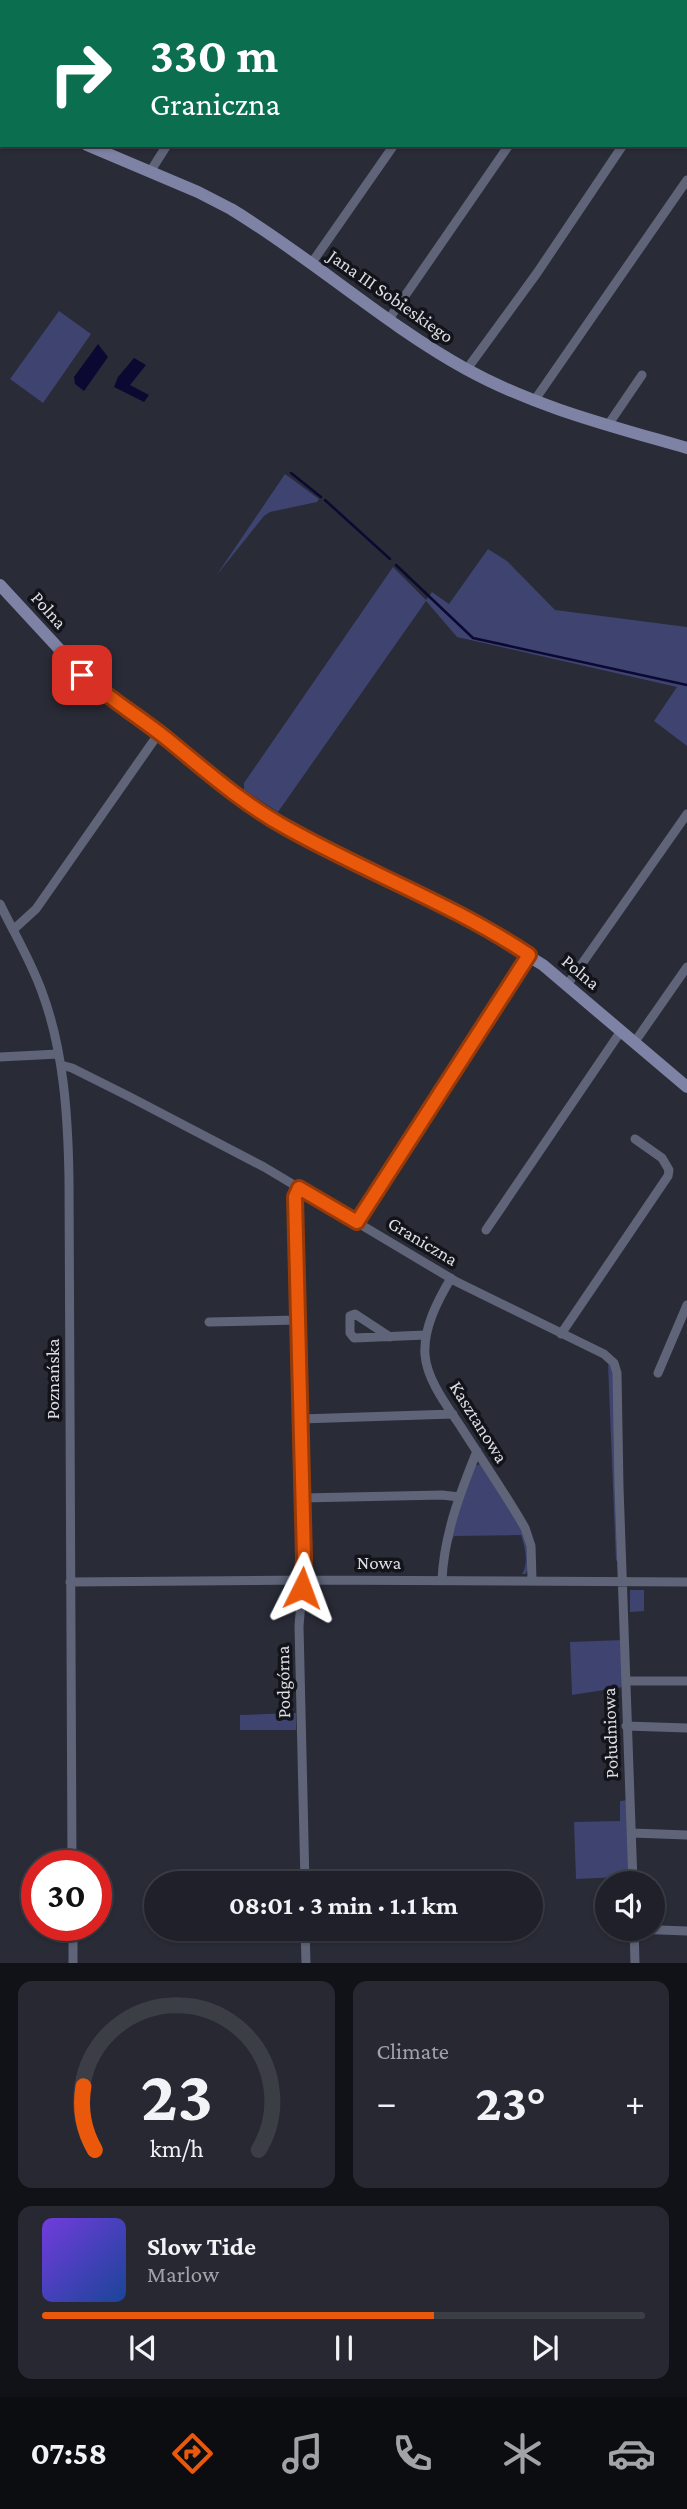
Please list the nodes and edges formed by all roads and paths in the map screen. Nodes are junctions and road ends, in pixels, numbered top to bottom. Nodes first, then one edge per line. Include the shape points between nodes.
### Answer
1 (92, 147) edge
2 (166, 147) edge
3 (393, 147) edge
4 (508, 147) edge
5 (622, 147) edge
6 (150, 172) junction
7 (687, 180) edge
8 (311, 264) junction
9 (389, 319) junction
10 (467, 369) junction
11 (642, 375) dead end
12 (534, 401) junction
13 (608, 425) junction
14 (687, 448) edge
15 (0, 585) edge
16 (159, 733) junction
17 (687, 814) edge
18 (0, 904) edge
19 (13, 930) junction
20 (529, 955) junction
21 (687, 967) edge
22 (567, 985) junction
23 (621, 1031) junction
24 (634, 1042) junction
25 (58, 1054) junction
26 (0, 1057) edge
27 (61, 1065) junction
28 (687, 1087) edge
29 (635, 1139) dead end
30 (299, 1188) junction
31 (357, 1222) junction
32 (486, 1230) dead end
33 (451, 1278) junction
34 (687, 1306) edge
35 (298, 1320) junction
36 (209, 1322) dead end
37 (561, 1334) junction
38 (426, 1335) junction
39 (390, 1337) dead end
40 (616, 1368) joint
41 (658, 1373) dead end
42 (453, 1414) junction
43 (301, 1419) junction
44 (477, 1451) junction
45 (459, 1497) junction
46 (303, 1498) junction
47 (303, 1580) junction
48 (442, 1580) junction
49 (532, 1580) junction
50 (71, 1582) junction
51 (622, 1582) junction
52 (687, 1582) edge
53 (626, 1681) junction
54 (687, 1681) edge
55 (626, 1726) junction
56 (687, 1728) edge
57 (632, 1833) junction
58 (687, 1835) edge
59 (72, 1850) edge
60 (304, 1871) edge
61 (633, 1871) edge
62 (665, 1930) edge
63 (687, 1931) edge
64 (73, 1941) edge
65 (305, 1941) edge
66 (634, 1941) edge
67 (73, 1963) edge
68 (306, 1963) edge
69 (635, 1963) edge

1 - 6 street, Jana III Sobieskiego
2 - 6 street
3 - 8 street
4 - 9 street
5 - 10 street
6 - 8 street, Jana III Sobieskiego via 225,206
7 - 12 street
8 - 9 street, Jana III Sobieskiego
9 - 10 street, Jana III Sobieskiego
10 - 12 street, Jana III Sobieskiego
11 - 13 street
12 - 13 street, Jana III Sobieskiego
13 - 14 street, Jana III Sobieskiego
15 - 16 street, Polna via 82,675
16 - 19 street via 36,909
16 - 20 street, Polna via 228,790 275,821 418,892
17 - 22 street
18 - 19 street, Poznańska
19 - 25 street, Poznańska via 42,992
20 - 22 street, Polna
20 - 31 street
21 - 24 street
22 - 23 street, Polna
23 - 24 street, Polna
23 - 32 street
24 - 28 street, Polna
25 - 26 street
25 - 27 street, Poznańska
27 - 30 street, Graniczna
27 - 50 street, Poznańska via 69,1163
29 - 37 street via 662,1158 668,1176
30 - 31 street, Graniczna
30 - 35 street, Podgórna via 294,1205
31 - 33 street, Graniczna
33 - 37 street, Graniczna
33 - 38 street, Kasztanowa
34 - 41 street
35 - 36 street
35 - 43 street, Podgórna
37 - 40 street, Graniczna via 607,1356
38 - 39 street
38 - 42 street, Kasztanowa via 428,1369
40 - 51 street, Południowa
42 - 43 street
42 - 44 street, Kasztanowa
43 - 46 street, Podgórna
44 - 45 street
44 - 49 street, Kasztanowa via 528,1533
45 - 46 street
45 - 48 street via 444,1552
46 - 47 street, Podgórna
47 - 48 street, Nowa
47 - 50 street, Nowa
47 - 60 street, Podgórna via 299,1626
48 - 49 street, Nowa
49 - 51 street, Nowa
50 - 59 street, Poznańska
51 - 52 street, Nowa
51 - 53 street, Południowa
53 - 54 street
53 - 55 street, Południowa
55 - 56 street
55 - 57 street, Południowa
57 - 58 street
57 - 61 street, Południowa
62 - 63 street
64 - 67 street
65 - 68 street
66 - 69 street

